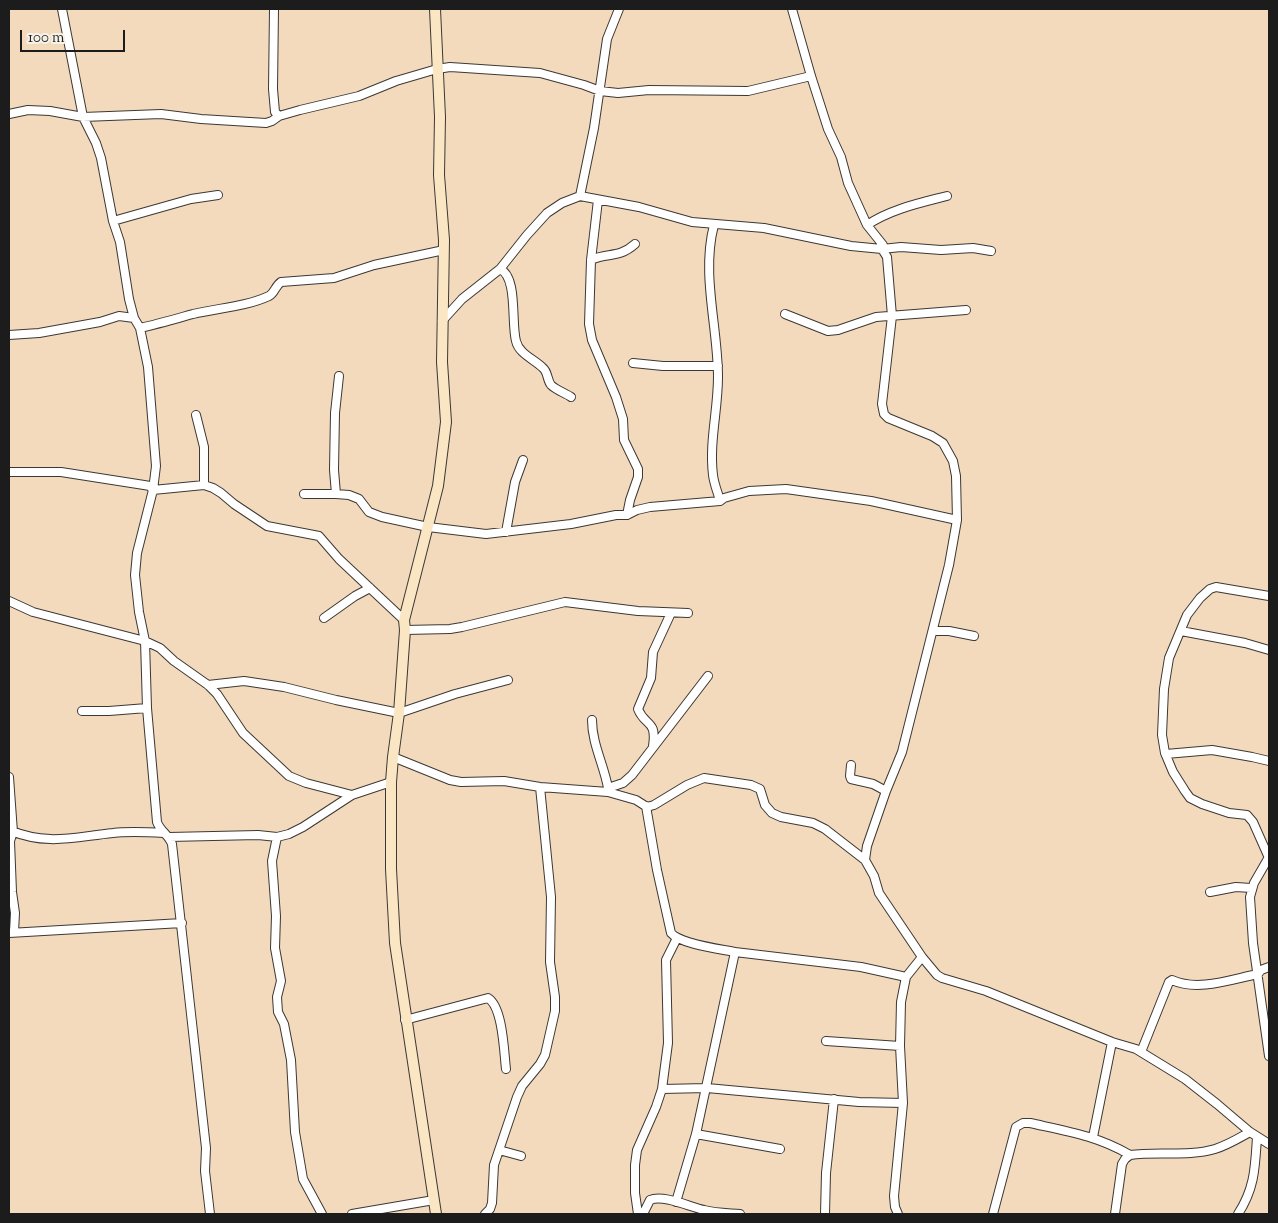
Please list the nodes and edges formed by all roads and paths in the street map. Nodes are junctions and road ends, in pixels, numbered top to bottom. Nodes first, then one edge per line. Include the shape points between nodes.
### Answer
1 (62, 9) edge
2 (274, 9) edge
3 (436, 9) edge
4 (619, 9) edge
5 (792, 9) edge
6 (437, 69) junction
7 (811, 76) junction
8 (600, 92) junction
9 (9, 114) edge
10 (279, 116) junction
11 (83, 117) junction
12 (218, 195) dead end
13 (580, 196) junction
14 (947, 196) dead end
15 (598, 200) junction
16 (113, 221) junction
17 (714, 225) junction
18 (867, 225) junction
19 (635, 244) dead end
20 (882, 249) junction
21 (444, 250) junction
22 (991, 251) dead end
23 (591, 260) junction
24 (500, 269) junction
25 (966, 310) dead end
26 (785, 314) dead end
27 (892, 316) junction
28 (134, 318) junction
29 (442, 321) junction
30 (140, 328) junction
31 (9, 335) edge
32 (633, 363) dead end
33 (718, 366) junction
34 (339, 376) dead end
35 (571, 397) dead end
36 (196, 414) dead end
37 (523, 460) dead end
38 (9, 472) edge
39 (204, 485) junction
40 (153, 490) junction
41 (304, 494) dead end
42 (336, 494) junction
43 (720, 501) junction
44 (627, 515) junction
45 (958, 520) junction
46 (428, 527) junction
47 (506, 532) junction
48 (370, 588) junction
49 (1269, 596) edge
50 (9, 601) edge
51 (671, 612) junction
52 (688, 613) dead end
53 (324, 618) dead end
54 (405, 625) junction
55 (933, 631) junction
56 (1181, 631) junction
57 (974, 636) dead end
58 (145, 641) junction
59 (1269, 650) edge
60 (708, 676) dead end
61 (508, 680) dead end
62 (208, 685) junction
63 (147, 708) junction
64 (82, 711) dead end
65 (400, 713) junction
66 (592, 720) dead end
67 (653, 748) junction
68 (1166, 754) junction
69 (393, 757) junction
70 (1269, 762) edge
71 (851, 765) dead end
72 (9, 777) edge
73 (391, 782) junction
74 (540, 788) junction
75 (608, 790) junction
76 (886, 791) junction
77 (352, 795) junction
78 (646, 806) junction
79 (11, 831) edge
80 (166, 835) junction
81 (278, 837) junction
82 (1269, 858) edge
83 (865, 860) junction
84 (1251, 888) junction
85 (1210, 892) dead end
86 (182, 923) junction
87 (12, 933) edge
88 (677, 938) junction
89 (735, 952) junction
90 (922, 957) junction
91 (1269, 967) edge
92 (1258, 974) junction
93 (906, 977) junction
94 (405, 1020) junction
95 (826, 1041) dead end
96 (1112, 1042) junction
97 (900, 1046) junction
98 (1141, 1052) junction
99 (1269, 1056) edge
100 (506, 1069) dead end
101 (707, 1088) junction
102 (662, 1090) junction
103 (834, 1100) junction
104 (903, 1104) junction
105 (1250, 1132) junction
106 (696, 1134) junction
107 (1093, 1137) junction
108 (1257, 1137) junction
109 (1269, 1144) edge
110 (780, 1149) dead end
111 (499, 1150) junction
112 (1130, 1154) junction
113 (521, 1156) dead end
114 (434, 1200) junction
115 (676, 1202) junction
116 (210, 1214) edge
117 (322, 1214) edge
118 (352, 1214) edge
119 (436, 1214) edge
120 (485, 1214) edge
121 (638, 1214) edge
122 (643, 1214) edge
123 (740, 1214) edge
124 (825, 1214) edge
125 (898, 1214) edge
126 (993, 1214) edge
127 (1115, 1214) edge
128 (1238, 1214) edge

1 - 11 street
2 - 10 street via 273,89 275,112
3 - 6 street
4 - 8 street via 608,39
5 - 7 street
6 - 8 street via 457,67 540,74
6 - 10 street via 359,96
6 - 21 street
7 - 8 street via 748,91
7 - 18 street via 848,183
8 - 13 street
9 - 11 street via 28,110
10 - 11 street via 266,122 161,114
11 - 16 street via 101,158
12 - 16 street via 191,199
13 - 15 street
13 - 24 street via 548,213
14 - 18 street via 887,214
15 - 17 street
15 - 23 street
16 - 28 street
17 - 20 street via 764,228 836,244
17 - 33 street via 710,240 710,266
18 - 20 street via 883,245
19 - 23 street via 623,253
20 - 22 street via 973,248
20 - 27 street via 887,257
21 - 29 street
21 - 30 street via 374,265 334,278 281,282 268,297
23 - 44 street via 591,336 623,418 624,440 638,469
24 - 29 street via 462,298
24 - 35 street via 508,274 511,283 518,347 544,369 551,385
25 - 27 street
26 - 27 street via 828,331
27 - 45 street via 883,409 888,418 932,436 947,448 956,476
28 - 30 street
28 - 31 street via 119,316 100,322
29 - 46 street via 446,422 438,486
30 - 40 street via 148,367 155,450
32 - 33 street
33 - 43 street via 712,462
34 - 42 street via 335,413
36 - 39 street via 204,447
37 - 47 street via 515,482
38 - 40 street via 87,475 150,486
39 - 40 street
39 - 48 street via 222,493 267,526 319,536
40 - 58 street via 137,553 135,575
41 - 42 street
42 - 46 street via 359,500 376,515
43 - 44 street via 650,507
43 - 45 street via 749,491 786,489 871,501
44 - 47 street
45 - 55 street
46 - 47 street via 486,534
46 - 54 street
48 - 53 street
48 - 54 street
49 - 56 street via 1212,588 1196,602
50 - 58 street via 33,612
51 - 52 street
51 - 54 street via 565,602 450,629
51 - 67 street via 653,652 651,678 638,709 653,728
54 - 65 street
55 - 57 street
55 - 76 street via 902,752
56 - 59 street
56 - 68 street via 1169,658 1164,689 1162,735
58 - 62 street via 160,648
58 - 63 street
60 - 67 street
61 - 65 street
62 - 65 street via 244,681
62 - 77 street via 243,732 289,776
63 - 64 street
63 - 80 street via 157,822
65 - 69 street
66 - 75 street via 594,740
67 - 75 street via 632,775
68 - 70 street via 1212,750
68 - 82 street via 1190,798 1229,813 1250,817
69 - 73 street
69 - 74 street via 450,780 504,781
71 - 76 street via 851,779
72 - 79 street
73 - 77 street
73 - 94 street via 395,943
74 - 75 street
74 - 111 street via 551,897 550,962 555,1011 545,1056 516,1097
75 - 78 street
76 - 83 street
77 - 81 street via 304,827
78 - 83 street via 654,805 704,778 751,785 760,789 764,805 771,812 781,817 813,822
78 - 88 street via 671,933
79 - 80 street via 51,840 114,832
79 - 87 street via 15,913
80 - 81 street
80 - 86 street via 172,844
81 - 117 street via 272,860 275,948 281,980 278,1012 284,1024 291,1060 296,1140 303,1179
82 - 84 street
83 - 90 street via 879,893
84 - 85 street
84 - 92 street via 1251,924
86 - 87 street
86 - 116 street
88 - 89 street
88 - 102 street via 666,960 668,1043
89 - 93 street via 860,967
89 - 101 street
90 - 93 street
90 - 96 street via 942,978 986,991
91 - 92 street
92 - 98 street via 1207,984 1169,982
92 - 99 street
93 - 97 street via 901,1002
94 - 100 street via 490,999 498,1014
94 - 114 street
95 - 97 street
96 - 98 street
96 - 107 street
97 - 104 street
98 - 105 street via 1185,1079
101 - 102 street
101 - 103 street
101 - 106 street
102 - 121 street via 637,1150 635,1193
103 - 104 street
103 - 124 street
104 - 125 street via 894,1196
105 - 108 street
105 - 112 street via 1216,1149 1201,1152
106 - 110 street
106 - 115 street
107 - 112 street
107 - 126 street via 1030,1123 1019,1124
108 - 109 street
108 - 128 street via 1253,1184
111 - 113 street
111 - 120 street via 493,1168 492,1203
112 - 127 street via 1122,1164
114 - 118 street
114 - 119 street
115 - 122 street via 652,1199
115 - 123 street

